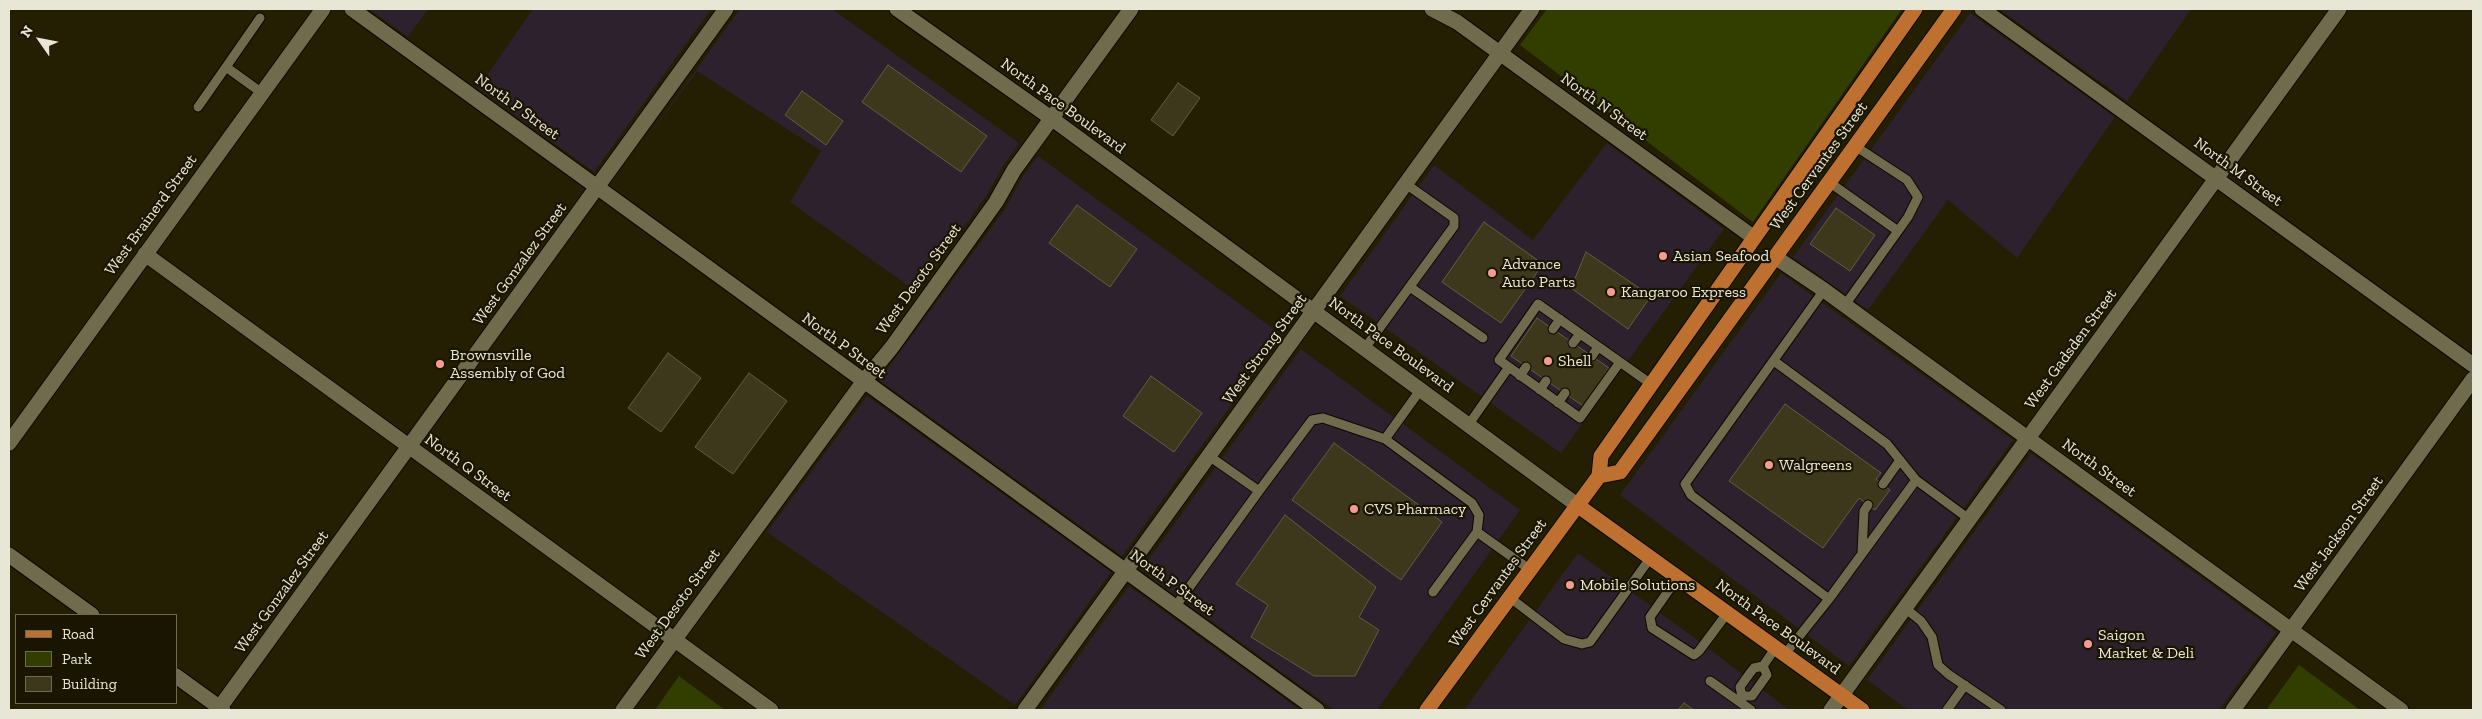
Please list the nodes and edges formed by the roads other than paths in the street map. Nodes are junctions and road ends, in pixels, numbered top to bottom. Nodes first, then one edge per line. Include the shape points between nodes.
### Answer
1 (323, 9) edge
2 (352, 9) edge
3 (726, 9) edge
4 (897, 9) edge
5 (1131, 9) edge
6 (1432, 9) edge
7 (1532, 9) edge
8 (1915, 9) edge
9 (1954, 9) edge
10 (1982, 9) edge
11 (2339, 9) edge
12 (260, 18) dead end
13 (1500, 53) junction
14 (226, 67) junction
15 (262, 93) junction
16 (198, 107) dead end
17 (1051, 118) junction
18 (1855, 146) junction
19 (2217, 178) junction
20 (1829, 182) junction
21 (1406, 184) junction
22 (597, 187) junction
23 (1898, 231) junction
24 (1753, 238) junction
25 (145, 254) junction
26 (1775, 257) junction
27 (1410, 287) junction
28 (1824, 290) junction
29 (1845, 305) junction
30 (1314, 311) junction
31 (1560, 319) junction
32 (1553, 329) dead end
33 (1580, 334) junction
34 (1483, 338) dead end
35 (1573, 343) dead end
36 (1598, 347) junction
37 (1365, 348) junction
38 (1592, 356) dead end
39 (1774, 361) junction
40 (1620, 362) junction
41 (2473, 365) edge
42 (1509, 367) junction
43 (1526, 367) dead end
44 (1520, 376) junction
45 (2473, 379) edge
46 (1546, 381) dead end
47 (864, 382) junction
48 (1651, 384) junction
49 (1421, 389) junction
50 (1540, 390) junction
51 (1565, 393) dead end
52 (1558, 403) junction
53 (1469, 424) junction
54 (2028, 438) junction
55 (1385, 439) junction
56 (9, 443) edge
57 (409, 447) junction
58 (1209, 456) junction
59 (1900, 460) junction
60 (1599, 476) junction
61 (1916, 480) junction
62 (1883, 484) dead end
63 (1259, 491) junction
64 (1576, 505) junction
65 (1868, 505) dead end
66 (1969, 519) junction
67 (1477, 532) junction
68 (1862, 553) junction
69 (9, 556) edge
70 (1650, 557) junction
71 (1530, 569) junction
72 (1126, 571) junction
73 (1678, 577) junction
74 (1433, 592) dead end
75 (1509, 597) junction
76 (1829, 599) junction
77 (1175, 607) junction
78 (1905, 608) junction
79 (1728, 612) junction
80 (91, 614) edge
81 (2291, 631) junction
82 (674, 639) junction
83 (1781, 651) junction
84 (1763, 666) junction
85 (178, 678) edge
86 (1710, 681) dead end
87 (1965, 685) junction
88 (1842, 695) junction
89 (1740, 698) junction
90 (220, 709) edge
91 (622, 710) edge
92 (771, 710) edge
93 (1026, 710) edge
94 (1317, 710) edge
95 (1427, 710) edge
96 (1751, 710) edge
97 (1831, 710) edge
98 (1862, 710) edge
99 (1947, 710) edge
100 (2001, 710) edge
101 (2233, 710) edge
102 (2401, 710) edge

1 - 15 street, West Brainerd Street
2 - 22 street, North P Street
3 - 22 street, West Gonzalez Street
4 - 17 street, North Pace Boulevard
5 - 17 street, West Desoto Street
6 - 13 street, North N Street via 1457,22
7 - 13 street, West Strong Street
8 - 24 main road, West Cervantes Street
9 - 18 main road, West Cervantes Street
10 - 19 street, North M Street
11 - 19 street, West Gadsden Street
12 - 14 lane
13 - 21 street, West Strong Street
13 - 24 street, North N Street
14 - 15 lane
14 - 16 lane
15 - 25 street, West Brainerd Street
17 - 30 street, North Pace Boulevard
17 - 47 street, West Desoto Street via 996,202
18 - 20 main road, West Cervantes Street
18 - 23 lane via 1907,180 1918,197
19 - 41 street, North M Street
19 - 54 street, West Gadsden Street
20 - 23 lane
20 - 26 main road, West Cervantes Street
21 - 27 lane via 1454,218 1454,226
21 - 30 street, West Strong Street
22 - 47 street, North P Street
22 - 57 street, West Gonzalez Street
23 - 29 lane
24 - 48 main road, West Cervantes Street
25 - 56 street, West Brainerd Street
25 - 57 street, North Q Street
26 - 28 street, North Street
26 - 60 main road, West Cervantes Street via 1620,472
27 - 34 lane
27 - 37 lane
28 - 29 street, North Street
28 - 39 lane
29 - 54 street, North Street
30 - 37 street, North Pace Boulevard
30 - 58 street, West Strong Street
31 - 32 lane
31 - 33 lane
31 - 42 lane via 1538,304 1499,360
33 - 35 lane
33 - 36 lane
36 - 38 lane
36 - 40 lane
37 - 49 street, North Pace Boulevard
39 - 59 lane via 1887,444
39 - 76 lane via 1685,484 1690,495
40 - 48 lane
40 - 52 lane via 1580,418
42 - 44 lane
42 - 53 lane
43 - 44 lane
44 - 50 lane
45 - 81 street, West Jackson Street
46 - 50 lane
47 - 72 street, North P Street
47 - 82 street, West Desoto Street
48 - 60 main road, West Cervantes Street via 1600,456
49 - 53 street, North Pace Boulevard
49 - 55 lane
50 - 52 lane
51 - 52 lane
53 - 64 street, North Pace Boulevard
54 - 66 street, West Gadsden Street
54 - 81 street, North Street
55 - 63 lane via 1316,418
55 - 67 lane via 1472,503 1479,515
57 - 82 street, North Q Street
57 - 90 street, West Gonzalez Street
58 - 63 lane
58 - 72 street, West Strong Street
59 - 61 lane
59 - 62 lane
60 - 64 main road, West Cervantes Street
61 - 66 lane
61 - 68 lane
63 - 77 lane
64 - 70 main road, North Pace Boulevard
64 - 71 main road, West Cervantes Street
65 - 68 lane via 1864,511
66 - 78 street, West Gadsden Street
67 - 71 lane
67 - 74 lane
68 - 76 lane
69 - 80 street
70 - 73 main road, North Pace Boulevard
70 - 75 lane via 1590,642 1582,644 1564,639
71 - 75 main road, West Cervantes Street
72 - 77 street, North P Street
72 - 93 street, West Strong Street
73 - 79 main road, North Pace Boulevard
73 - 79 lane via 1650,617 1652,628 1694,654
75 - 95 main road, West Cervantes Street
76 - 83 lane
77 - 94 street, North P Street
78 - 87 lane via 1921,621 1932,637 1938,665
78 - 88 street, West Gadsden Street
79 - 83 main road, North Pace Boulevard
81 - 101 street, West Jackson Street
81 - 102 street, North Street
82 - 91 street, West Desoto Street
82 - 92 street, North Q Street
83 - 84 lane
83 - 88 main road, North Pace Boulevard
84 - 89 lane via 1754,668 1745,680 1740,687
84 - 89 lane via 1767,675 1752,696
85 - 90 street
86 - 89 lane
87 - 99 lane
87 - 100 lane
88 - 97 street, West Gadsden Street
88 - 98 main road, North Pace Boulevard
89 - 96 lane

